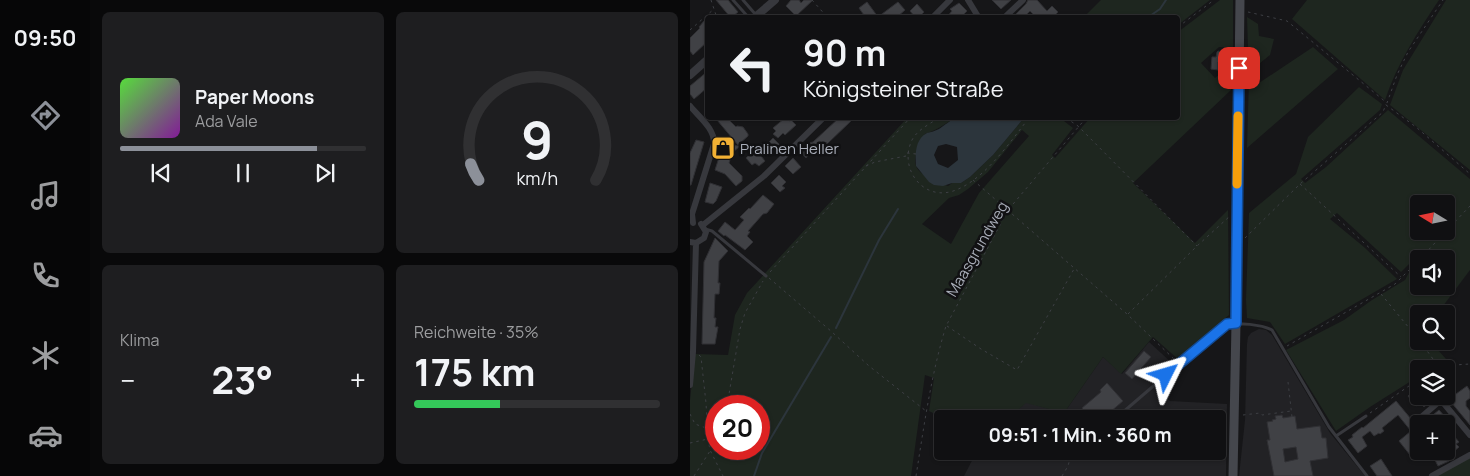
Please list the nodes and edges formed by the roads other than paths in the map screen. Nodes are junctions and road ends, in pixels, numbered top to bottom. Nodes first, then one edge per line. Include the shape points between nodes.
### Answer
1 (733, 0) edge
2 (743, 0) edge
3 (775, 0) edge
4 (950, 0) edge
5 (968, 0) edge
6 (1022, 0) edge
7 (1240, 0) edge
8 (751, 15) edge
9 (752, 15) edge
10 (756, 15) edge
11 (935, 15) edge
12 (977, 15) edge
13 (1007, 15) edge
14 (705, 62) edge
15 (690, 75) edge
16 (690, 106) edge
17 (821, 120) edge
18 (692, 224) edge
19 (704, 227) junction
20 (693, 243) edge
21 (766, 276) road end
22 (1236, 323) junction
23 (690, 385) edge
24 (1125, 410) edge
25 (1424, 415) edge
26 (1453, 415) edge
27 (1366, 416) road end
28 (1455, 417) edge
29 (1470, 435) edge
30 (1336, 436) junction
31 (1470, 455) edge
32 (1233, 476) edge
33 (1367, 476) edge
34 (1432, 476) edge

1 - 8 lane
2 - 9 lane
3 - 10 street
4 - 11 street
5 - 12 street
6 - 13 street
7 - 22 main road
14 - 15 street
16 - 18 street via 715,138 692,214
17 - 19 street via 764,176
18 - 19 street
19 - 20 street via 706,236 702,241
19 - 21 lane
20 - 23 street
22 - 24 lane via 1227,324
22 - 30 lane via 1272,330
22 - 32 main road
25 - 26 street via 1441,400
27 - 30 lane
28 - 29 street
30 - 33 lane
31 - 34 street

